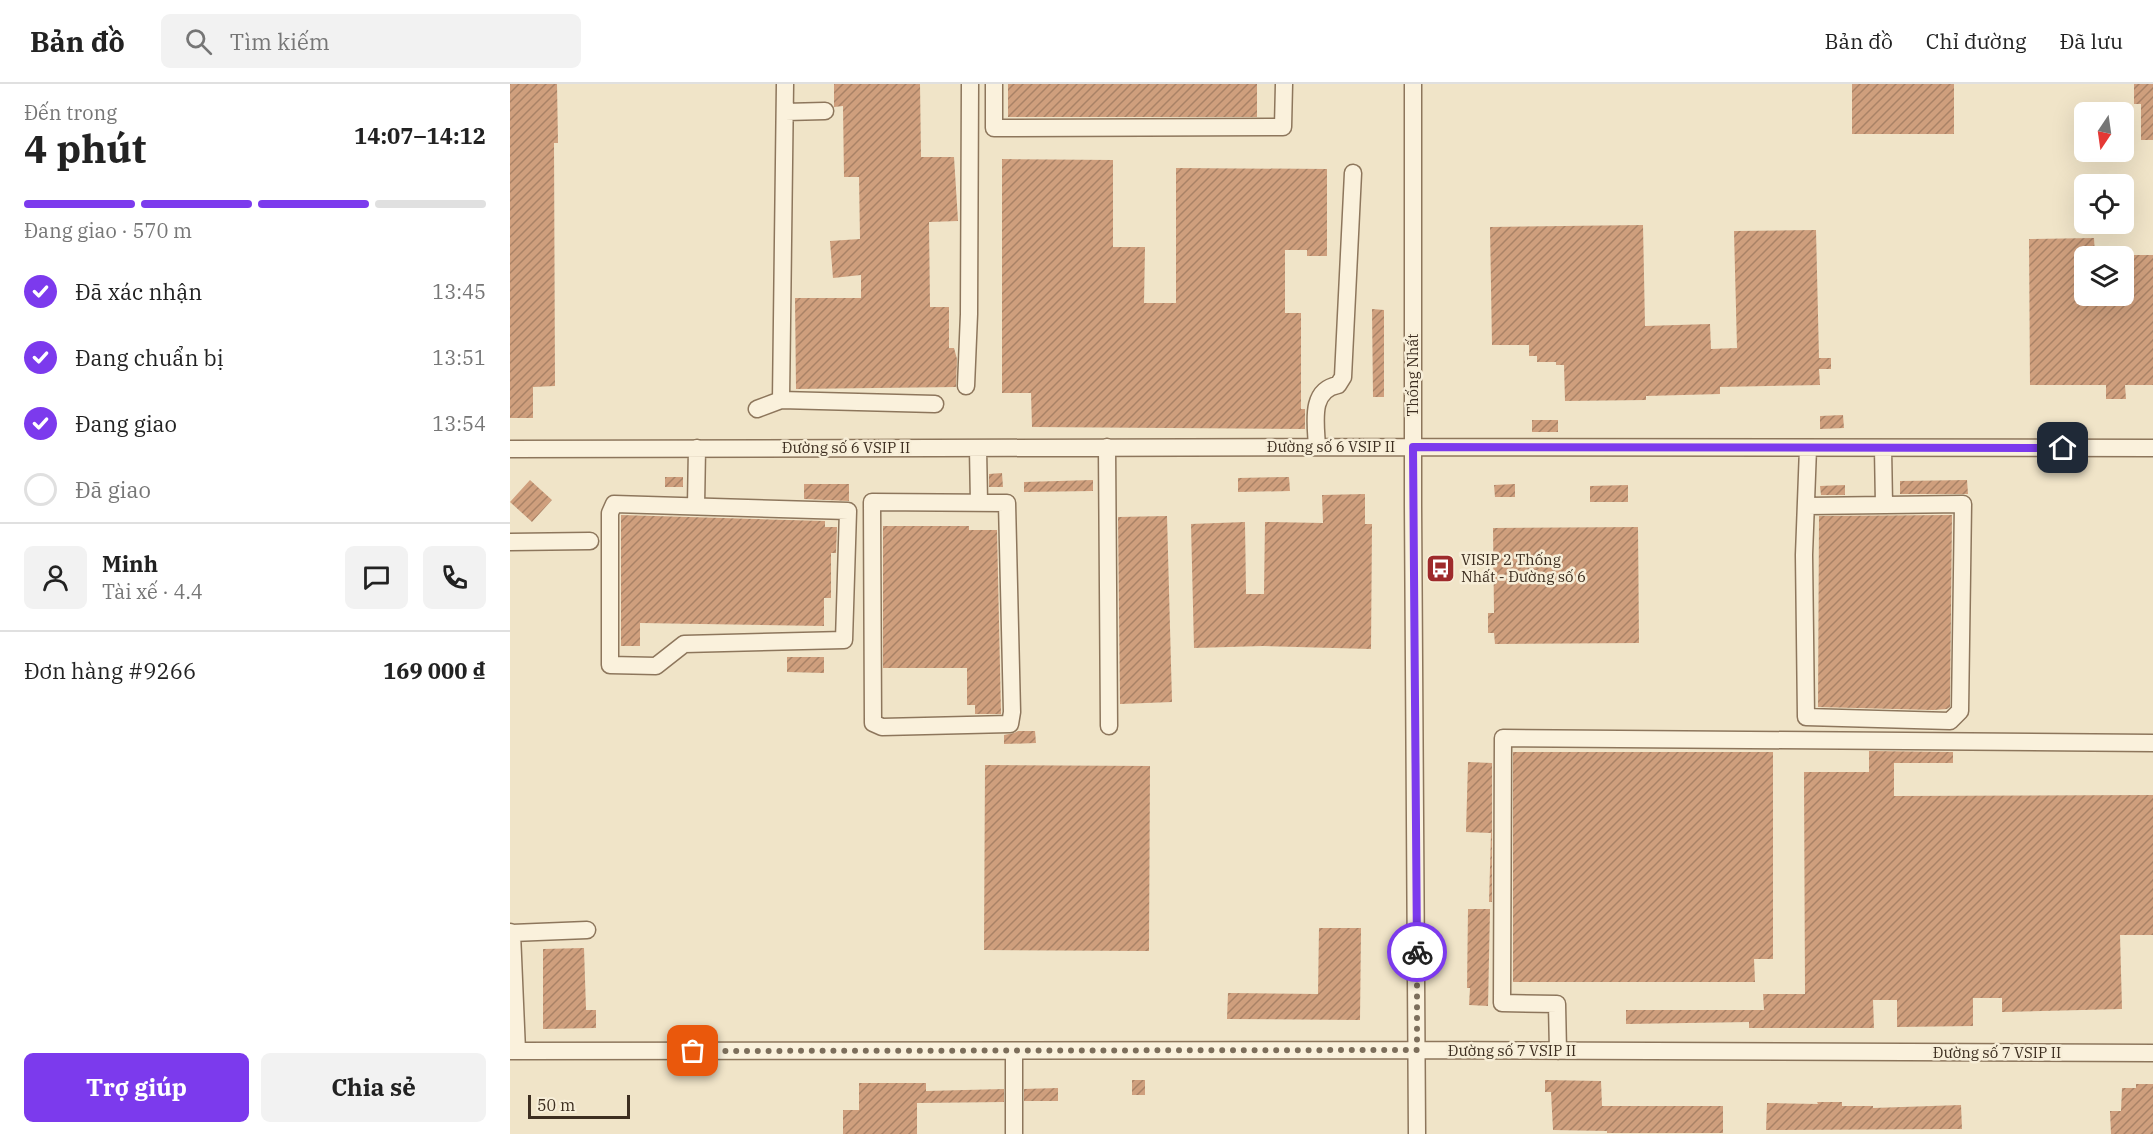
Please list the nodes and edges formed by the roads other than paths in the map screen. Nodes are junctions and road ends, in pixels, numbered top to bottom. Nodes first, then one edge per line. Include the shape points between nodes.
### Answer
1 (785, 84) edge
2 (970, 84) edge
3 (994, 84) edge
4 (1284, 84) edge
5 (1413, 84) edge
6 (825, 111) dead end
7 (785, 112) junction
8 (1353, 173) dead end
9 (966, 386) dead end
10 (781, 400) junction
11 (935, 405) dead end
12 (757, 409) dead end
13 (1107, 447) junction
14 (1317, 447) junction
15 (1413, 447) junction
16 (697, 448) junction
17 (978, 448) junction
18 (1808, 448) junction
19 (1883, 448) junction
20 (2153, 448) edge
21 (510, 449) edge
22 (979, 503) junction
23 (1884, 505) junction
24 (696, 506) junction
25 (1807, 506) junction
26 (590, 541) dead end
27 (510, 542) edge
28 (1109, 726) dead end
29 (2153, 742) edge
30 (587, 930) dead end
31 (511, 933) edge
32 (1417, 1050) junction
33 (513, 1051) edge
34 (1014, 1051) junction
35 (1558, 1051) junction
36 (2153, 1053) edge
37 (1014, 1134) edge
38 (1417, 1134) edge

1 - 7 street
2 - 9 street
3 - 4 street via 994,128 1283,127
5 - 15 street, Thống Nhất
6 - 7 street
7 - 10 street
8 - 14 street via 1342,377 1338,385 1323,391 1319,399
10 - 11 street
10 - 12 street
13 - 14 street, Đường số 6 VSIP II
13 - 17 street, Đường số 6 VSIP II
13 - 28 street
14 - 15 street, Đường số 6 VSIP II
15 - 18 street, Đường số 6 VSIP II
15 - 32 street, Thống Nhất
16 - 17 street, Đường số 6 VSIP II
16 - 21 street, Đường số 6 VSIP II
16 - 24 street
17 - 22 street
18 - 19 street, Đường số 6 VSIP II
18 - 25 street
19 - 20 street, Đường số 6 VSIP II
19 - 23 street
22 - 22 street via 872,502 873,723 882,727 1010,724 1007,503
23 - 25 street
23 - 25 street via 1963,504 1960,711 1950,721 1806,717
24 - 24 street via 614,504 610,513 610,665 656,666 684,644 844,640 848,511
26 - 27 street
29 - 35 street via 1503,738 1502,1003 1557,1004
30 - 31 street
31 - 33 street
32 - 34 street, Đường số 7 VSIP II
32 - 35 street, Đường số 7 VSIP II
32 - 38 street, Thống Nhất
33 - 34 street, Đường số 7 VSIP II
34 - 37 street
35 - 36 street, Đường số 7 VSIP II

